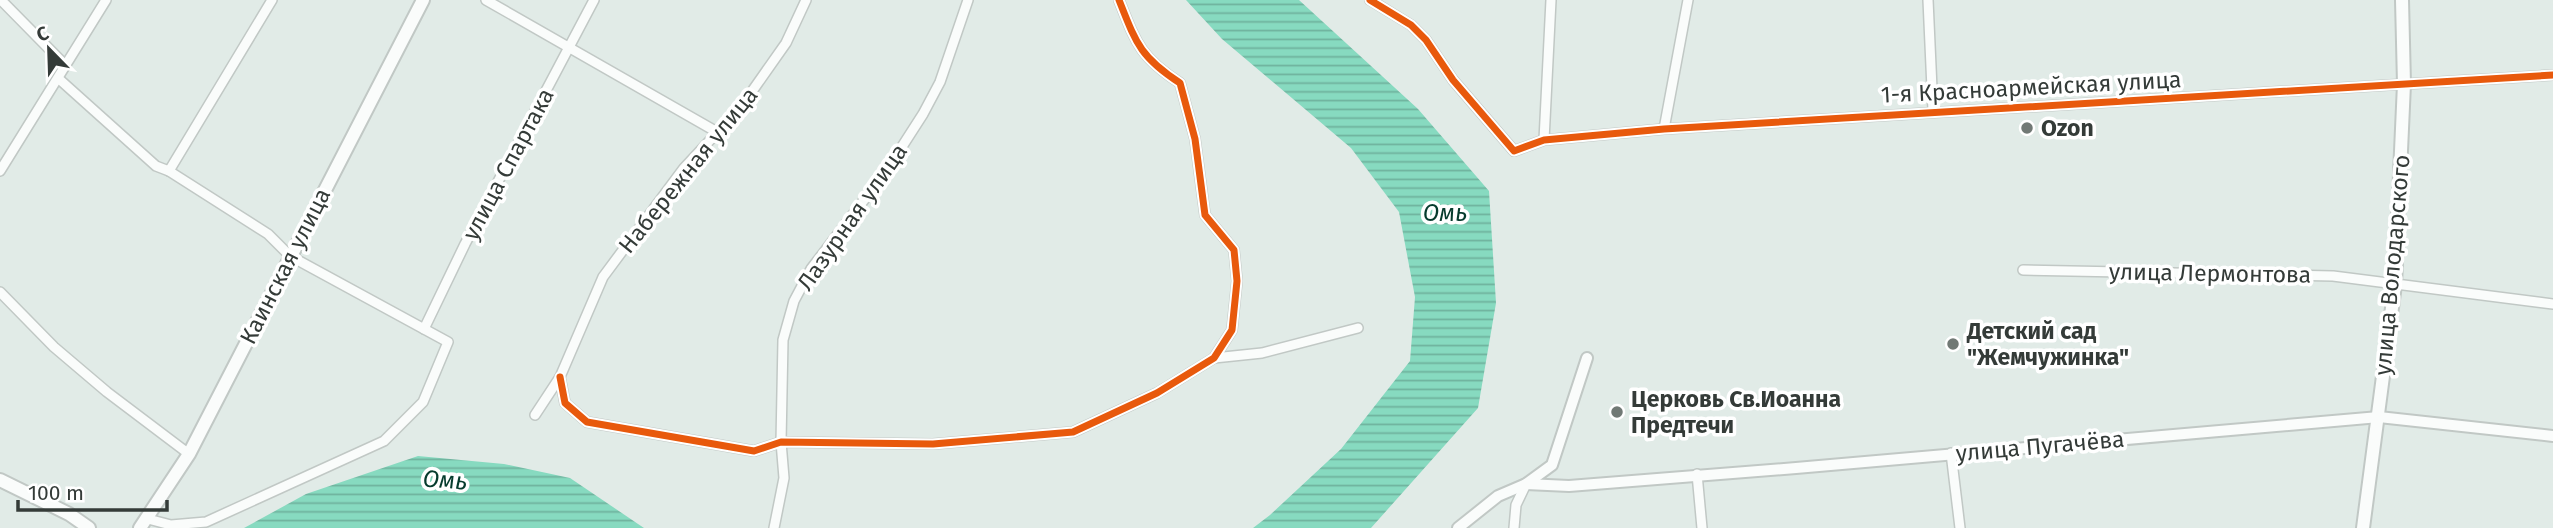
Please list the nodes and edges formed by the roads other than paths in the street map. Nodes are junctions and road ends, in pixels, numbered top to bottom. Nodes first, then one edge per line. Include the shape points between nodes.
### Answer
1 (1, 0) edge
2 (106, 0) edge
3 (272, 0) edge
4 (423, 0) edge
5 (486, 0) edge
6 (594, 0) edge
7 (806, 0) edge
8 (968, 0) edge
9 (1119, 0) edge
10 (1370, 0) edge
11 (1551, 0) edge
12 (1688, 0) edge
13 (1928, 0) edge
14 (2402, 0) edge
15 (569, 47) junction
16 (66, 66) junction
17 (2553, 75) edge
18 (59, 79) junction
19 (2404, 84) junction
20 (1933, 111) junction
21 (1664, 129) junction
22 (717, 132) junction
23 (1544, 140) junction
24 (0, 171) edge
25 (169, 171) junction
26 (290, 256) junction
27 (2023, 270) dead end
28 (2395, 285) junction
29 (0, 292) edge
30 (2553, 304) edge
31 (1358, 328) dead end
32 (425, 329) junction
33 (1214, 358) junction
34 (1587, 358) dead end
35 (560, 377) junction
36 (535, 415) dead end
37 (2379, 417) junction
38 (2553, 436) edge
39 (781, 442) junction
40 (1951, 453) junction
41 (189, 454) junction
42 (1697, 474) junction
43 (0, 480) edge
44 (1526, 484) junction
45 (144, 524) edge
46 (89, 528) edge
47 (774, 528) edge
48 (1458, 528) edge
49 (1514, 528) edge
50 (1702, 528) edge
51 (1960, 528) edge
52 (2363, 528) edge

1 - 16 street
2 - 16 street
3 - 25 street
4 - 26 main road, Каинская улица
5 - 15 street
6 - 15 street, улица Спартака
7 - 22 street, Набережная улица via 786,43 741,107
8 - 39 street, Лазурная улица via 940,82 923,114 887,170 811,269 794,301 783,340
9 - 33 street via 1143,54 1180,83 1195,139 1205,215 1234,250 1237,281 1232,330
10 - 23 street, 1-я Красноармейская улица via 1426,40 1452,80 1514,150
11 - 23 street
12 - 21 street
13 - 20 street
14 - 19 main road, улица Володарского
15 - 22 street
15 - 32 street, улица Спартака
16 - 18 street
17 - 19 street, 1-я Красноармейская улица
18 - 24 street
18 - 25 street via 156,166
19 - 20 street, 1-я Красноармейская улица
19 - 28 main road, улица Володарского
20 - 21 street, 1-я Красноармейская улица
21 - 23 street, 1-я Красноармейская улица
22 - 35 street, Набережная улица via 684,168 603,277
25 - 26 street via 268,234
26 - 32 street
26 - 41 main road, Каинская улица
27 - 28 street, улица Лермонтова via 2333,276
28 - 30 street, улица Лермонтова
28 - 37 main road, улица Володарского
29 - 41 street via 98,385
31 - 33 street via 1262,354
32 - 45 street via 448,342 423,402 384,441 206,522
33 - 39 street via 1157,393 1073,432 933,443
34 - 44 street via 1552,465
35 - 36 street, Набережная улица
35 - 39 street via 565,403 587,422 754,450
37 - 38 street, улица Пугачёва
37 - 40 street, улица Пугачёва
37 - 52 main road, улица Володарского
39 - 47 street, Лазурная улица via 785,478
40 - 42 street, улица Пугачёва
40 - 51 street
41 - 45 main road, Каинская улица
42 - 44 street, улица Пугачёва via 1569,486
42 - 50 street
43 - 46 main road
44 - 48 street via 1498,496
44 - 49 street

